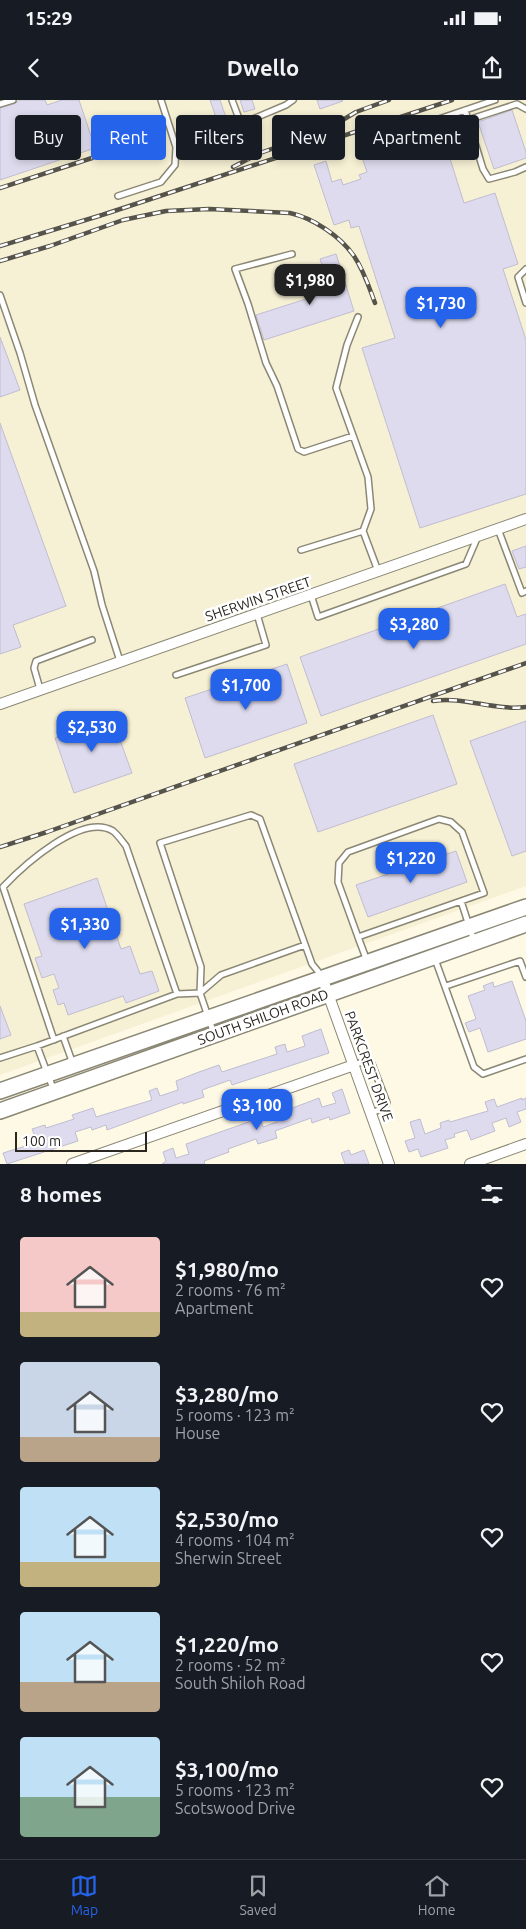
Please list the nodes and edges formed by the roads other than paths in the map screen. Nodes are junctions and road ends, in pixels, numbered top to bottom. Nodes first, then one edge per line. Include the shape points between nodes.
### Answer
1 (14, 100) edge
2 (160, 100) edge
3 (232, 100) edge
4 (293, 100) edge
5 (495, 100) edge
6 (0, 104) edge
7 (526, 109) edge
8 (465, 110) junction
9 (450, 115) edge
10 (466, 115) edge
11 (479, 116) edge
12 (479, 156) edge
13 (526, 167) edge
14 (118, 196) dead end
15 (292, 254) dead end
16 (526, 269) edge
17 (0, 295) edge
18 (526, 303) edge
19 (358, 317) dead end
20 (353, 436) junction
21 (526, 519) edge
22 (498, 529) junction
23 (363, 531) junction
24 (478, 536) junction
25 (301, 550) dead end
26 (378, 571) junction
27 (526, 591) edge
28 (311, 595) junction
29 (257, 614) junction
30 (92, 640) dead end
31 (121, 662) junction
32 (176, 675) dead end
33 (41, 690) junction
34 (0, 704) edge
35 (461, 901) junction
36 (526, 907) edge
37 (526, 924) edge
38 (468, 926) junction
39 (358, 937) junction
40 (474, 942) junction
41 (305, 945) junction
42 (434, 956) junction
43 (367, 962) junction
44 (322, 977) junction
45 (526, 977) edge
46 (446, 986) junction
47 (200, 993) junction
48 (178, 994) junction
49 (328, 994) junction
50 (208, 1017) junction
51 (214, 1034) junction
52 (63, 1036) junction
53 (54, 1040) junction
54 (37, 1046) junction
55 (0, 1058) edge
56 (526, 1059) edge
57 (73, 1065) junction
58 (354, 1065) junction
59 (48, 1074) junction
60 (0, 1091) edge
61 (54, 1092) junction
62 (0, 1111) edge
63 (371, 1113) junction
64 (526, 1144) edge
65 (72, 1164) edge
66 (390, 1164) edge
67 (470, 1164) edge

1 - 6 lane
2 - 14 lane via 176,147 175,165 161,182
3 - 4 lane via 241,124
5 - 8 lane
7 - 11 lane via 517,104
8 - 9 lane
8 - 10 lane
12 - 13 lane via 489,179
15 - 20 lane via 235,269 266,363 298,449 304,452
16 - 18 lane via 518,277
17 - 31 lane via 94,571
19 - 20 lane via 336,388
20 - 23 lane via 368,477 371,509
21 - 22 street, SHERWIN STREET
22 - 24 street, SHERWIN STREET
22 - 27 lane via 522,593
23 - 25 lane
23 - 26 lane
24 - 26 street, SHERWIN STREET
24 - 28 lane via 466,564 318,617
26 - 28 street, SHERWIN STREET
28 - 29 street, SHERWIN STREET
29 - 31 street, SHERWIN STREET
29 - 32 lane via 266,644
30 - 33 lane via 36,661 34,668
31 - 33 street, SHERWIN STREET
33 - 34 street, SHERWIN STREET
35 - 38 lane
35 - 39 lane
35 - 39 lane via 484,894 462,832 451,822 440,819 348,852 339,863 338,882
36 - 38 main road, SOUTH SHILOH ROAD
37 - 40 main road, SOUTH SHILOH ROAD
38 - 40 lane
38 - 43 main road, SOUTH SHILOH ROAD
39 - 43 lane
40 - 42 main road, SOUTH SHILOH ROAD
41 - 44 lane via 312,964
41 - 47 lane via 221,975
41 - 47 lane via 257,816 251,815 160,843 201,967
42 - 46 lane
42 - 49 main road, SOUTH SHILOH ROAD
43 - 44 main road, SOUTH SHILOH ROAD
44 - 49 street, PARKCREST DRIVE
44 - 50 main road, SOUTH SHILOH ROAD
45 - 46 lane via 520,961
46 - 56 lane via 474,1067 483,1074
47 - 48 lane
47 - 50 lane
48 - 52 lane
48 - 53 lane via 126,846 112,830 79,831 43,851 3,887
49 - 51 main road, SOUTH SHILOH ROAD
49 - 58 street, PARKCREST DRIVE
50 - 51 lane
50 - 57 main road, SOUTH SHILOH ROAD
51 - 61 main road, SOUTH SHILOH ROAD
52 - 53 lane
52 - 57 lane
53 - 54 lane
54 - 55 lane
54 - 59 lane
57 - 59 main road, SOUTH SHILOH ROAD
58 - 63 street, PARKCREST DRIVE
58 - 63 lane via 365,1061 372,1064 387,1103 384,1108
58 - 65 street
59 - 60 main road, SOUTH SHILOH ROAD
59 - 61 lane
61 - 62 main road, SOUTH SHILOH ROAD
63 - 66 street, PARKCREST DRIVE
64 - 67 street

